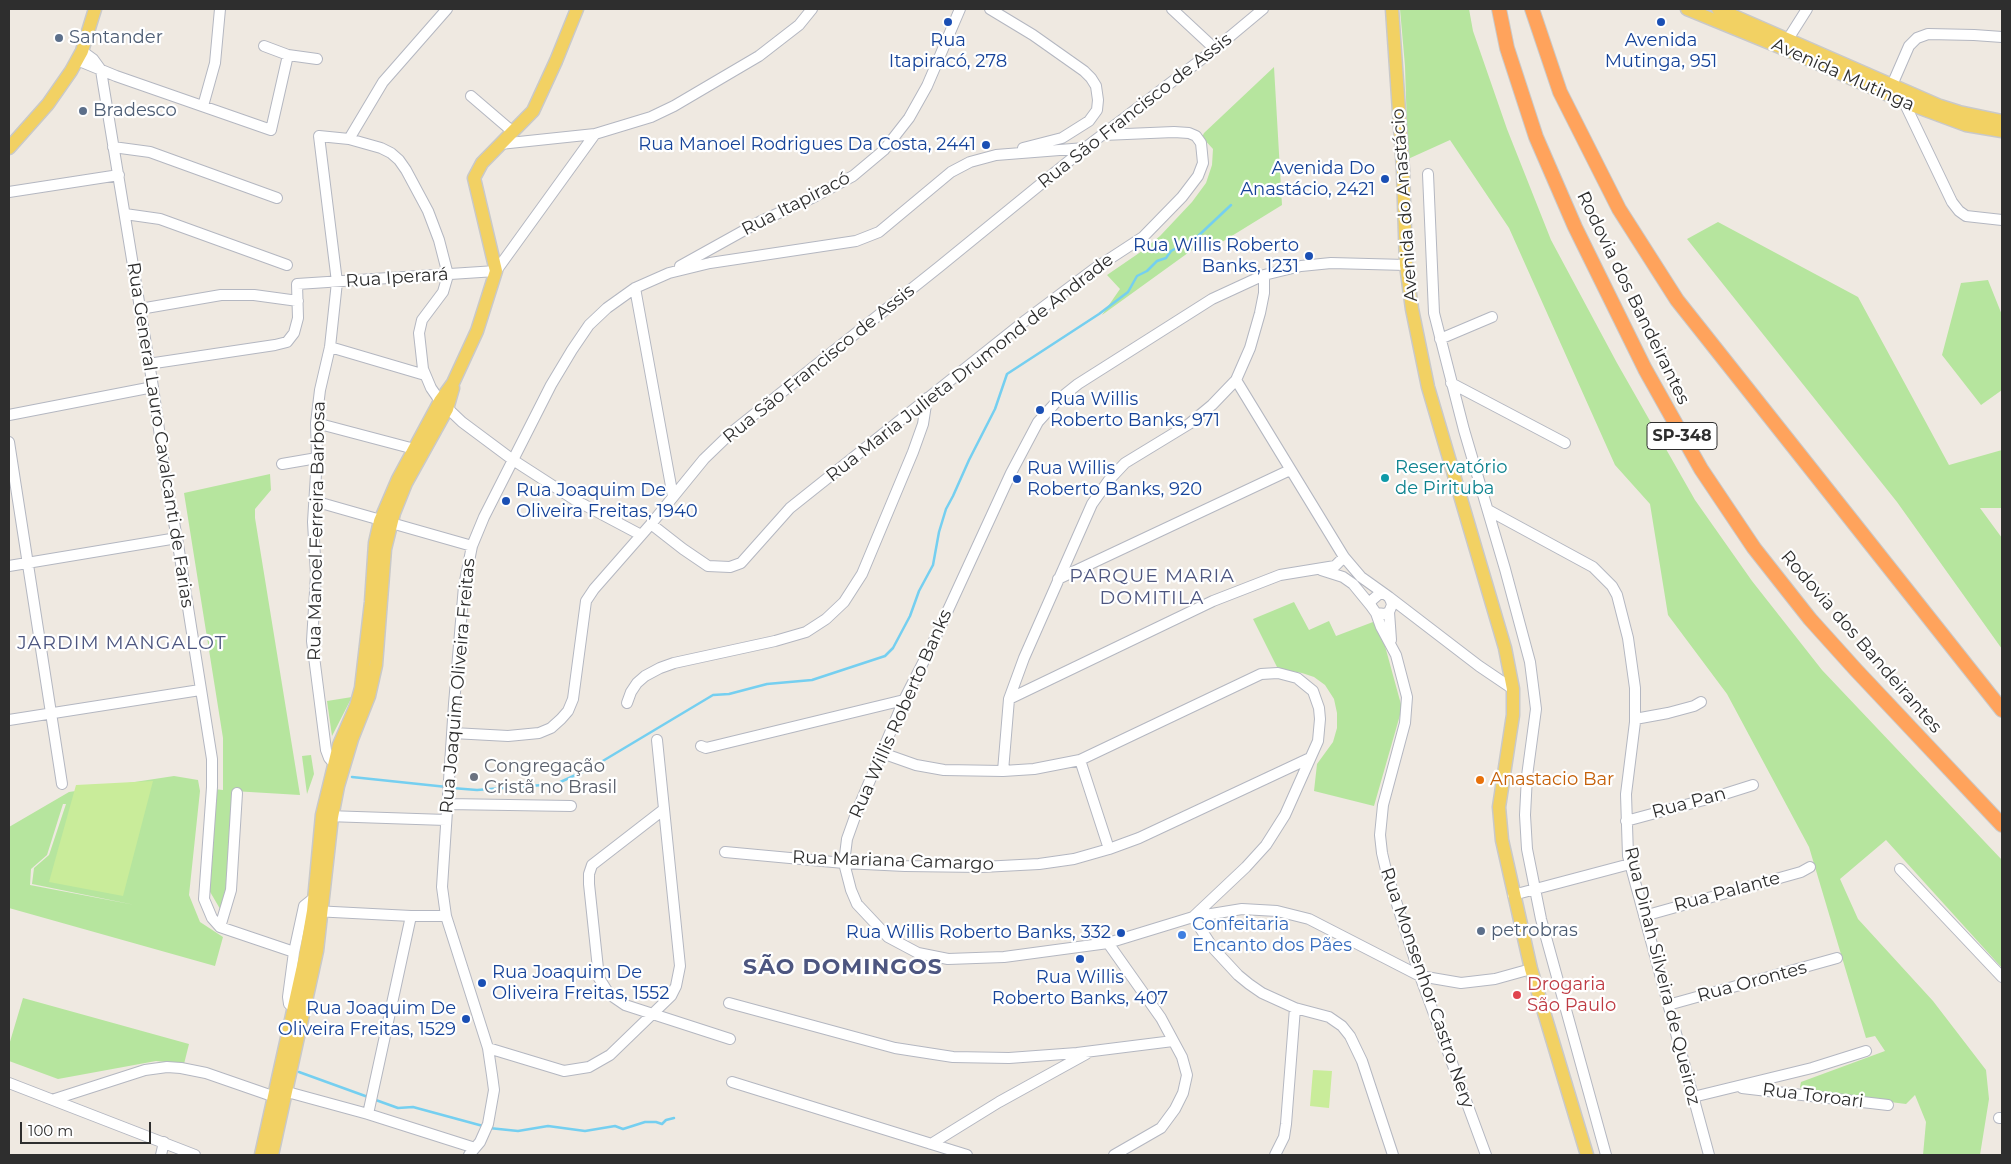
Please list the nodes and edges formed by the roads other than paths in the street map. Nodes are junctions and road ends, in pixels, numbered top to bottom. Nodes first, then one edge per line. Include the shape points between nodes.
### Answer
1 (94, 9) edge
2 (220, 9) edge
3 (446, 9) edge
4 (577, 9) edge
5 (812, 9) edge
6 (960, 9) edge
7 (990, 9) edge
8 (1172, 9) edge
9 (1264, 9) edge
10 (1392, 9) edge
11 (1499, 9) edge
12 (1532, 9) edge
13 (1687, 9) edge
14 (1718, 9) edge
15 (1807, 9) edge
16 (2002, 38) edge
17 (1788, 39) junction
18 (1766, 41) junction
19 (264, 46) dead end
20 (1214, 49) junction
21 (79, 55) junction
22 (288, 55) junction
23 (317, 59) dead end
24 (101, 70) junction
25 (1892, 85) junction
26 (471, 96) dead end
27 (1904, 102) junction
28 (203, 106) junction
29 (2002, 121) edge
30 (2002, 131) edge
31 (513, 132) junction
32 (595, 134) junction
33 (1103, 135) junction
34 (349, 139) junction
35 (500, 144) junction
36 (114, 147) junction
37 (9, 148) edge
38 (1085, 148) junction
39 (996, 155) junction
40 (119, 174) junction
41 (1428, 174) dead end
42 (9, 192) edge
43 (277, 198) dead end
44 (125, 214) junction
45 (2002, 220) edge
46 (287, 265) dead end
47 (1406, 265) junction
48 (496, 271) junction
49 (668, 273) junction
50 (448, 275) junction
51 (1264, 275) junction
52 (337, 282) junction
53 (634, 288) junction
54 (298, 301) junction
55 (140, 309) junction
56 (1492, 317) dead end
57 (1440, 339) junction
58 (330, 347) junction
59 (148, 364) junction
60 (425, 375) junction
61 (1236, 380) junction
62 (1451, 383) junction
63 (153, 387) junction
64 (927, 398) junction
65 (444, 405) junction
66 (9, 414) edge
67 (316, 423) junction
68 (9, 442) edge
69 (1565, 443) dead end
70 (420, 450) junction
71 (317, 458) junction
72 (513, 460) junction
73 (282, 464) dead end
74 (1290, 470) junction
75 (673, 497) junction
76 (314, 501) junction
77 (1488, 510) junction
78 (385, 523) junction
79 (651, 524) junction
80 (641, 534) junction
81 (177, 538) junction
82 (472, 546) junction
83 (1344, 557) junction
84 (27, 563) junction
85 (9, 566) edge
86 (1351, 567) junction
87 (1320, 570) junction
88 (1058, 579) junction
89 (1352, 584) junction
90 (1387, 596) junction
91 (1374, 610) junction
92 (1389, 611) junction
93 (1413, 615) junction
94 (1391, 644) junction
95 (1513, 689) junction
96 (200, 690) junction
97 (1009, 699) junction
98 (904, 700) junction
99 (1701, 702) dead end
100 (627, 703) dead end
101 (2002, 710) edge
102 (50, 712) junction
103 (1635, 719) junction
104 (9, 720) edge
105 (453, 733) junction
106 (656, 740) dead end
107 (701, 746) dead end
108 (882, 753) junction
109 (1310, 758) junction
110 (1080, 760) junction
111 (338, 768) junction
112 (1003, 771) junction
113 (62, 784) dead end
114 (1753, 785) dead end
115 (237, 793) dead end
116 (448, 799) junction
117 (571, 806) dead end
118 (663, 810) junction
119 (327, 816) junction
120 (446, 820) junction
121 (1626, 821) junction
122 (2002, 826) edge
123 (1109, 849) junction
124 (725, 852) dead end
125 (844, 863) junction
126 (1630, 864) junction
127 (1810, 867) dead end
128 (1900, 869) dead end
129 (1535, 889) junction
130 (1513, 895) junction
131 (317, 907) junction
132 (411, 916) junction
133 (446, 916) junction
134 (1644, 916) junction
135 (1193, 917) junction
136 (220, 927) junction
137 (1108, 943) junction
138 (294, 952) junction
139 (1837, 958) dead end
140 (1531, 969) junction
141 (1420, 976) junction
142 (2002, 977) edge
143 (729, 1003) dead end
144 (1668, 1005) junction
145 (295, 1008) junction
146 (1295, 1008) junction
147 (653, 1014) junction
148 (730, 1039) dead end
149 (1173, 1041) junction
150 (488, 1048) junction
151 (1866, 1050) dead end
152 (1091, 1051) junction
153 (732, 1082) dead end
154 (9, 1083) edge
155 (1738, 1087) junction
156 (76, 1092) junction
157 (280, 1094) junction
158 (1693, 1097) junction
159 (55, 1099) junction
160 (70, 1105) junction
161 (1888, 1105) dead end
162 (369, 1111) junction
163 (164, 1142) junction
164 (931, 1144) junction
165 (475, 1148) edge
166 (161, 1155) edge
167 (195, 1155) edge
168 (261, 1155) edge
169 (272, 1155) edge
170 (967, 1155) edge
171 (1114, 1155) edge
172 (1275, 1155) edge
173 (1393, 1155) edge
174 (1486, 1155) edge
175 (1587, 1155) edge
176 (1606, 1155) edge
177 (1708, 1155) edge

1 - 21 main road
2 - 28 street via 215,63
3 - 34 street via 383,82
4 - 31 main road via 540,99
5 - 32 street via 799,25 759,56 708,86 651,117
6 - 49 street, Rua Itapiracó via 927,86 909,118 884,150 853,176 761,220
7 - 39 street via 1084,71 1096,86 1098,100 1088,121 1062,138
8 - 20 street
9 - 20 street, Rua São Francisco de Assis
10 - 47 main road, Avenida do Anastácio
11 - 122 highway, Rodovia dos Bandeirantes / SP-348 via 1507,48 1536,137 1575,227 1644,369 1701,469 1754,548 1810,619
12 - 101 highway, Rodovia dos Bandeirantes via 1564,101 1619,209 1677,300
13 - 18 main road, Avenida Mutinga
14 - 17 main road, Avenida Mutinga
15 - 17 street
16 - 25 street via 1928,34 1918,38 1909,46
17 - 18 street
17 - 25 main road, Avenida Mutinga
18 - 27 main road, Avenida Mutinga
19 - 22 street
20 - 33 street, Rua São Francisco de Assis
21 - 24 street via 93,59
21 - 37 main road via 48,104
22 - 23 street
22 - 28 street via 271,130
24 - 28 street
24 - 36 street, Rua General Lauro Cavalcanti de Farias
25 - 27 street
25 - 29 main road, Avenida Mutinga via 1959,112
26 - 31 street
27 - 30 main road, Avenida Mutinga via 1966,125
27 - 45 street via 1959,211 1966,216
31 - 35 main road
32 - 35 street
32 - 48 street
33 - 38 street, Rua São Francisco de Assis
33 - 64 street, Rua Maria Julieta Drumond de Andrade via 1189,133 1201,143 1203,163 1198,176 1182,197 1143,237 1087,274
34 - 50 street via 381,148 400,160 428,211
34 - 52 street, Rua Manoel Ferreira Barbosa via 319,136
35 - 48 main road via 482,162 474,178
36 - 40 street, Rua General Lauro Cavalcanti de Farias
36 - 43 street via 150,152
38 - 39 street, Rua Joaquim Oliveira Freitas
38 - 75 street, Rua São Francisco de Assis via 732,432
39 - 49 street, Rua Joaquim Oliveira Freitas via 970,162 951,172 879,232 856,241 710,263
40 - 42 street
40 - 44 street, Rua General Lauro Cavalcanti de Farias
41 - 57 street, Avenida do Anastácio via 1434,313
44 - 46 street via 160,219
44 - 55 street, Rua General Lauro Cavalcanti de Farias
47 - 51 street, Rua Willis Roberto Banks via 1331,263
47 - 95 main road, Avenida do Anastácio via 1428,386 1505,648
48 - 50 street, Rua Iperará
48 - 65 main road via 477,331
49 - 53 street, Rua Joaquim Oliveira Freitas
50 - 52 street, Rua Iperará
50 - 60 street via 443,292 419,326
51 - 61 street via 1260,313
51 - 98 street, Rua Willis Roberto Banks via 1212,299 1078,384 1038,422
52 - 54 street, Rua Iperará via 297,284
52 - 58 street, Rua Manoel Ferreira Barbosa
53 - 72 street, Rua Joaquim Oliveira Freitas via 589,326 572,350
53 - 75 street
54 - 55 street via 230,295
54 - 59 street via 294,333 281,344
55 - 59 street, Rua General Lauro Cavalcanti de Farias
56 - 57 street
57 - 62 street, Avenida do Anastácio
58 - 60 street
58 - 67 street, Rua Manoel Ferreira Barbosa
59 - 63 street, Rua General Lauro Cavalcanti de Farias
60 - 65 street
61 - 74 street
61 - 88 street via 1189,424 1125,463 1109,480 1092,504
62 - 69 street
62 - 77 street, Avenida do Anastácio
63 - 66 street
63 - 81 street, Rua General Lauro Cavalcanti de Farias
64 - 79 street, Rua Maria Julieta Drumond de Andrade via 790,508 741,563 730,567 708,566
64 - 100 street via 914,452 862,574 844,602 806,632 660,668 638,683
65 - 70 main road
65 - 72 street
67 - 70 street
67 - 71 street, Rua Manoel Ferreira Barbosa
68 - 84 street
70 - 78 main road via 398,479
71 - 73 street
71 - 76 street, Rua Manoel Ferreira Barbosa
72 - 80 street via 575,500
72 - 82 street, Rua Joaquim Oliveira Freitas
74 - 83 street
74 - 88 street
75 - 79 street, Rua São Francisco de Assis
76 - 78 street
76 - 111 street, Rua Manoel Ferreira Barbosa via 316,575 312,641 326,750
77 - 103 street, Rua Dinah Silveira de Queiroz via 1593,567 1612,586 1628,638 1635,688
77 - 129 street, Avenida do Anastácio via 1530,662 1536,709 1525,815 1527,849
78 - 82 street
78 - 111 main road via 375,543 360,694 339,745
79 - 80 street, Rua São Francisco de Assis
80 - 105 street, Rua São Francisco de Assis via 586,601 573,699 561,719 539,733 508,736
81 - 84 street
81 - 96 street, Rua General Lauro Cavalcanti de Farias
82 - 105 street, Rua Joaquim Oliveira Freitas via 464,586
83 - 86 street
83 - 87 street via 1335,566
84 - 85 street
84 - 102 street
86 - 89 street
86 - 90 street
87 - 89 street via 1343,577
87 - 97 street via 1280,576 1213,601
88 - 97 street
89 - 91 street, Rua Monsenhor Castro Nery
90 - 91 street via 1379,594 1374,597
90 - 92 street via 1391,601
90 - 93 street
91 - 92 street via 1385,614
91 - 94 street, Rua Monsenhor Castro Nery
92 - 93 street
92 - 94 street, Rua Monsenhor Castro Nery
93 - 95 street
94 - 141 street, Rua Monsenhor Castro Nery via 1407,697 1405,723 1383,805 1380,835 1386,870
95 - 130 main road, Avenida do Anastácio via 1513,715 1499,807
96 - 102 street
96 - 136 street, Rua General Lauro Cavalcanti de Farias via 212,759 204,899
97 - 112 street
98 - 107 street via 706,748
98 - 108 street, Rua Willis Roberto Banks
99 - 103 street
102 - 104 street
102 - 113 street
103 - 121 street, Rua Dinah Silveira de Queiroz
105 - 116 street, Rua Joaquim Oliveira Freitas
106 - 118 street
108 - 112 street via 916,765 944,770
108 - 125 street, Rua Willis Roberto Banks via 847,839
109 - 110 street via 1320,730 1319,708 1313,691 1297,678 1278,673 1261,674
109 - 123 street, Rua Mariana Camargo
109 - 135 street via 1285,815 1266,845
110 - 112 street
110 - 123 street
111 - 119 main road
114 - 121 street, Rua Pan
115 - 136 street via 231,890
116 - 117 street
116 - 120 street, Rua Joaquim Oliveira Freitas
118 - 147 street via 680,966 671,996
118 - 147 street via 596,861 589,874 599,978 609,994 625,1005
119 - 120 street
119 - 131 main road
120 - 133 street, Rua Joaquim Oliveira Freitas via 442,888
121 - 126 street, Rua Dinah Silveira de Queiroz
123 - 125 street, Rua Mariana Camargo via 1039,864 982,867
124 - 125 street, Rua Mariana Camargo
125 - 137 street, Rua Willis Roberto Banks via 851,890 866,915 888,937 918,953 948,958 1004,957
126 - 129 street
126 - 134 street, Rua Dinah Silveira de Queiroz
127 - 134 street, Rua Palante
128 - 142 street
129 - 130 street
129 - 176 street, Avenida do Anastácio
130 - 140 main road, Avenida do Anastácio
131 - 132 street
131 - 138 street via 304,906
131 - 145 main road
131 - 157 main road via 317,951
132 - 133 street
132 - 162 street
133 - 150 street, Rua Joaquim Oliveira Freitas
134 - 144 street, Rua Dinah Silveira de Queiroz
135 - 137 street, Rua Willis Roberto Banks
135 - 141 street, Rua Willis Roberto Banks via 1242,909 1309,919
135 - 146 street via 1238,976 1262,993
136 - 138 street
137 - 149 street via 1146,995
138 - 145 street via 288,997 289,1004
139 - 144 street, Rua Orontes
140 - 141 street, Rua Willis Roberto Banks via 1496,979 1461,983
140 - 175 main road, Avenida do Anastácio
141 - 174 street, Rua Monsenhor Castro Nery
143 - 152 street via 895,1048 953,1058 1009,1058
144 - 158 street, Rua Dinah Silveira de Queiroz
145 - 157 main road
146 - 172 street via 1286,1124
146 - 173 street via 1329,1017 1350,1036 1357,1047
147 - 148 street
147 - 150 street via 610,1055 589,1067 575,1070 549,1068
149 - 152 street
149 - 171 street via 1187,1075 1175,1109 1161,1128
150 - 165 street, Rua Joaquim Oliveira Freitas via 494,1090 490,1116
151 - 155 street
152 - 164 street
153 - 164 street
154 - 159 street
155 - 158 street
155 - 161 street, Rua Toroari
156 - 157 street via 145,1070 167,1067 206,1073
156 - 159 street
156 - 160 street
157 - 162 street
157 - 168 main road
157 - 169 main road
158 - 177 street, Rua Dinah Silveira de Queiroz
159 - 160 street
160 - 163 street
162 - 165 street
163 - 166 street
163 - 167 street
164 - 170 street

